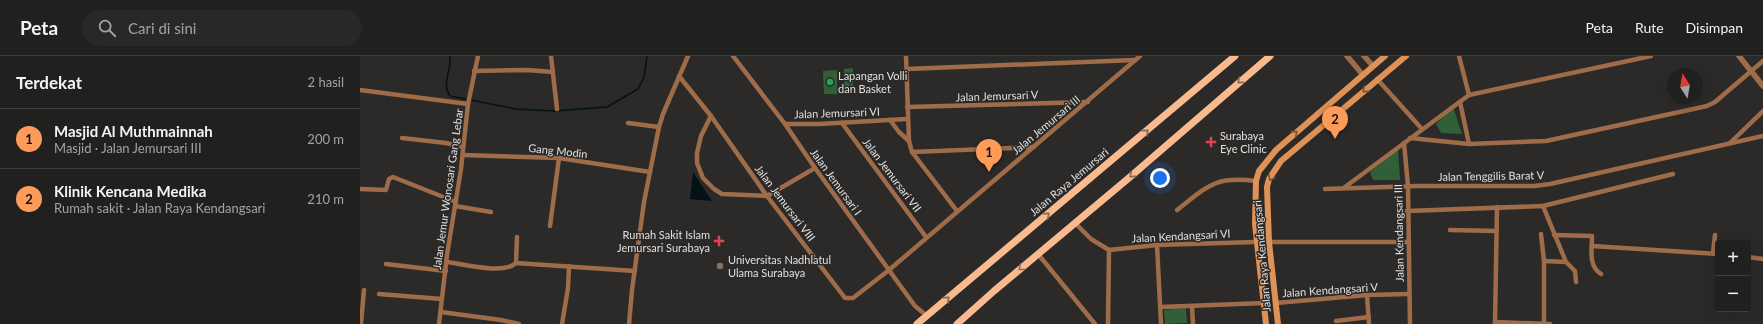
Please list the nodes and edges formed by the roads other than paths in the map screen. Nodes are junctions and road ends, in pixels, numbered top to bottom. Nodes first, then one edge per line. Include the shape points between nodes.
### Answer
1 (478, 56) edge
2 (551, 56) edge
3 (688, 56) edge
4 (733, 56) edge
5 (906, 56) edge
6 (1140, 56) edge
7 (1235, 56) edge
8 (1270, 56) edge
9 (1347, 56) edge
10 (1364, 56) edge
11 (1385, 56) edge
12 (1406, 56) edge
13 (1459, 56) edge
14 (1651, 56) edge
15 (1739, 56) edge
16 (1135, 60) junction
17 (1763, 60) edge
18 (1373, 66) junction
19 (906, 69) junction
20 (474, 71) junction
21 (1751, 71) junction
22 (554, 72) junction
23 (1363, 75) junction
24 (679, 76) junction
25 (1377, 79) junction
26 (1763, 86) edge
27 (360, 90) edge
28 (1469, 95) junction
29 (469, 101) junction
30 (1088, 102) junction
31 (1460, 102) junction
32 (907, 107) junction
33 (557, 109) dead end
34 (1763, 111) edge
35 (1320, 112) junction
36 (711, 116) junction
37 (907, 119) junction
38 (890, 120) junction
39 (1327, 122) junction
40 (628, 123) dead end
41 (842, 123) junction
42 (785, 124) junction
43 (659, 127) junction
44 (1422, 129) junction
45 (1763, 136) edge
46 (402, 138) dead end
47 (1410, 138) junction
48 (909, 141) junction
49 (1404, 143) junction
50 (1469, 144) junction
51 (1729, 144) junction
52 (464, 147) junction
53 (1034, 147) junction
54 (912, 152) junction
55 (462, 155) junction
56 (559, 158) junction
57 (815, 168) junction
58 (650, 172) junction
59 (1673, 174) dead end
60 (1256, 181) junction
61 (1408, 186) junction
62 (1345, 187) junction
63 (360, 189) edge
64 (1325, 189) dead end
65 (767, 196) junction
66 (456, 204) junction
67 (1542, 206) junction
68 (1496, 207) junction
69 (1177, 210) dead end
70 (957, 211) junction
71 (1407, 211) junction
72 (491, 212) dead end
73 (1074, 223) junction
74 (1255, 224) junction
75 (1267, 224) junction
76 (550, 226) dead end
77 (1450, 230) dead end
78 (1497, 231) junction
79 (1541, 234) dead end
80 (1554, 235) junction
81 (1715, 235) dead end
82 (517, 237) dead end
83 (926, 237) junction
84 (1715, 240) edge
85 (1255, 242) junction
86 (1269, 242) junction
87 (1409, 242) junction
88 (1156, 246) junction
89 (1592, 246) junction
90 (1109, 250) junction
91 (1038, 254) junction
92 (1715, 254) edge
93 (1751, 257) edge
94 (1763, 259) edge
95 (1544, 261) junction
96 (447, 262) junction
97 (1566, 262) junction
98 (516, 263) junction
99 (386, 264) dead end
100 (569, 266) junction
101 (889, 270) junction
102 (446, 271) junction
103 (634, 271) junction
104 (1601, 274) dead end
105 (1576, 282) dead end
106 (364, 290) dead end
107 (378, 294) dead end
108 (1410, 294) junction
109 (1367, 295) junction
110 (442, 299) junction
111 (1264, 303) junction
112 (1276, 303) junction
113 (1161, 307) junction
114 (1192, 307) junction
115 (441, 312) junction
116 (927, 316) junction
117 (1369, 317) junction
118 (1336, 321) dead end
119 (1496, 323) edge
120 (361, 324) edge
121 (439, 324) edge
122 (519, 324) edge
123 (562, 324) edge
124 (629, 324) edge
125 (917, 324) edge
126 (957, 324) edge
127 (1095, 324) edge
128 (1108, 324) edge
129 (1162, 324) edge
130 (1193, 324) edge
131 (1266, 324) edge
132 (1278, 324) edge
133 (1369, 324) edge
134 (1410, 324) edge
135 (1544, 324) edge
136 (1550, 324) edge

1 - 20 street, Jalan Jemur Wonosari Gang Lebar
2 - 22 street
3 - 24 street
4 - 42 street, Jalan Jemursari I
5 - 19 street, Jalan Jemursari VI
6 - 16 street, Jalan Jemursari III
116 -> 7 main road, Jalan Raya Jemursari
8 -> 73 main road
9 - 23 street
10 - 18 street
11 - 18 main road, Jalan Raya Kendangsari
12 - 25 main road, Jalan Raya Kendangsari
13 - 28 street
14 - 28 street
15 - 21 street
16 - 19 street
16 - 30 street, Jalan Jemursari III
17 - 21 street
18 - 23 main road, Jalan Raya Kendangsari
19 - 32 street, Jalan Jemursari VI
20 - 22 street
20 - 29 street, Jalan Jemur Wonosari Gang Lebar
21 - 26 street
21 - 50 street via 1707,106 1546,141
22 - 33 street
23 - 35 main road, Jalan Raya Kendangsari
24 - 36 street, Jalan Jemursari VIII
24 - 43 street
25 -> 39 main road, Jalan Raya Kendangsari
25 - 44 street
27 - 29 street
28 - 31 street
29 - 52 street, Jalan Jemur Wonosari Gang Lebar
30 - 32 street, Jalan Jemursari V
30 - 53 street, Jalan Jemursari III
31 - 44 street
31 - 50 street
32 - 37 street, Jalan Jemursari VI
34 - 51 street
35 - 39 main road
60 -> 35 main road, Jalan Raya Kendangsari via 1259,171 1276,150
36 - 65 street, Jalan Jemursari VIII
36 - 65 street via 701,136 697,153 697,163 703,178 714,189 726,195
37 - 38 street, Jalan Jemursari VI
37 - 48 street, Jalan Jemursari VI
38 - 41 street, Jalan Jemursari VI
38 - 48 street, Jalan Jemursari VI
39 -> 75 main road, Jalan Raya Kendangsari via 1281,161 1269,179
40 - 43 street
41 - 42 street, Jalan Jemursari VI
41 - 83 street, Jalan Jemursari VII
42 - 57 street, Jalan Jemursari I
43 - 58 street
44 - 47 street
45 - 51 street, Jalan Tenggilis Barat V
46 - 52 street
47 - 49 street
47 - 50 street
48 - 54 street, Jalan Jemursari VI
49 - 61 street, Jalan Kendangsari III
49 - 62 street
51 - 61 street, Jalan Tenggilis Barat V via 1550,184
52 - 55 street, Jalan Jemur Wonosari Gang Lebar
53 - 54 street
53 - 70 street, Jalan Jemursari III
54 - 70 street, Jalan Jemursari VI
55 - 56 street, Gang Modin
55 - 66 street, Jalan Jemur Wonosari Gang Lebar
56 - 58 street, Gang Modin
56 - 76 street
57 - 65 street
57 - 101 street, Jalan Jemursari I
58 - 103 street
59 - 67 street
60 - 69 street via 1218,182 1208,186
60 - 74 main road, Jalan Raya Kendangsari
61 - 62 street, Jalan Tenggilis Barat V
61 - 71 street, Jalan Kendangsari III
62 - 64 street, Jalan Tenggilis Barat V
63 - 66 street via 386,190 389,179 393,177
65 - 101 street, Jalan Jemursari VIII via 845,298 853,298
66 - 72 street
66 - 96 street, Jalan Jemur Wonosari Gang Lebar
67 - 68 street
67 - 80 street
68 - 71 street
68 - 78 street
70 - 83 street, Jalan Jemursari III
71 - 87 street, Jalan Kendangsari III
73 - 90 street
73 - 91 main road
74 - 75 main road
74 - 85 main road, Jalan Raya Kendangsari
75 - 86 main road, Jalan Raya Kendangsari
77 - 78 street
78 - 119 street
79 - 95 street
80 - 89 street via 1591,235
80 - 97 street
81 - 84 street
82 - 98 street
83 - 101 street, Jalan Jemursari III
85 - 88 street, Jalan Kendangsari VI
85 - 111 main road, Jalan Raya Kendangsari
86 - 87 street
86 - 112 main road, Jalan Raya Kendangsari
87 - 108 street, Jalan Kendangsari III
88 - 90 street, Jalan Kendangsari VI
88 - 113 street
89 - 92 street
89 - 104 street via 1594,268
90 - 128 street
91 -> 126 main road
91 - 127 street
93 - 94 street
95 - 97 street
95 - 135 street
96 - 98 street via 499,270
96 - 102 street, Jalan Jemur Wonosari Gang Lebar
97 - 105 street via 1575,271
98 - 100 street
99 - 102 street
100 - 103 street
100 - 123 street
101 - 116 street, Jalan Jemursari I via 915,306
102 - 110 street, Jalan Jemur Wonosari Gang Lebar
103 - 124 street
106 - 120 street
107 - 110 street
108 - 109 street, Jalan Kendangsari V
108 - 134 street, Jalan Kendangsari III
109 - 112 street, Jalan Kendangsari V
109 - 117 street
110 - 115 street, Jalan Jemur Wonosari Gang Lebar
111 - 114 street
111 - 131 main road, Jalan Raya Kendangsari
112 - 132 main road, Jalan Raya Kendangsari
113 - 114 street
113 - 129 street
114 - 130 street
115 - 121 street, Jalan Jemur Wonosari Gang Lebar
115 - 122 street
116 - 125 main road, Jalan Raya Jemursari
117 - 118 street
117 - 133 street
119 - 135 street
135 - 136 street

